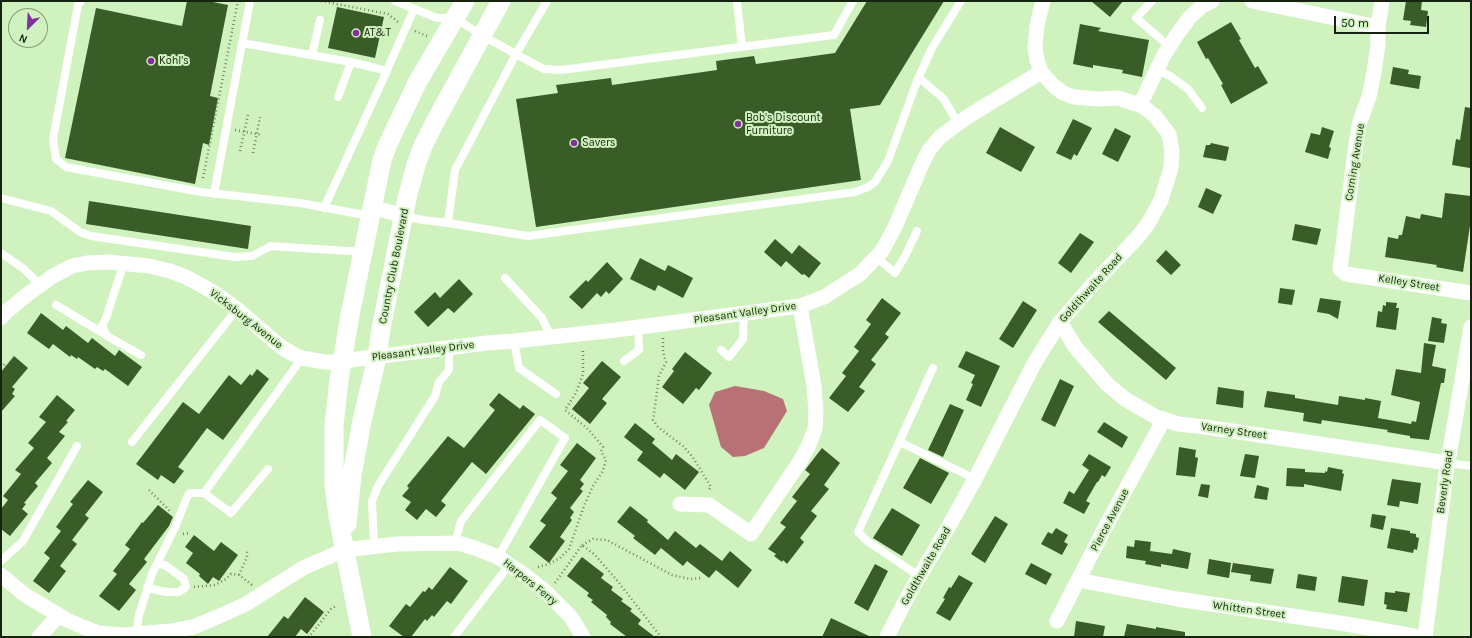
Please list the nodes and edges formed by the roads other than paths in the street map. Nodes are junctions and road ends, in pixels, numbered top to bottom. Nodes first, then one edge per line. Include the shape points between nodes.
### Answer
1 (81, 1) edge
2 (250, 1) edge
3 (395, 1) edge
4 (465, 1) edge
5 (501, 1) edge
6 (547, 1) edge
7 (737, 1) edge
8 (853, 1) edge
9 (961, 1) edge
10 (1043, 1) edge
11 (1152, 1) edge
12 (1212, 1) edge
13 (1252, 1) edge
14 (1382, 1) edge
15 (414, 8) junction
16 (455, 18) junction
17 (320, 20) dead end
18 (1378, 27) junction
19 (483, 36) junction
20 (242, 43) junction
21 (1170, 46) junction
22 (742, 47) junction
23 (516, 54) junction
24 (312, 55) junction
25 (351, 62) junction
26 (1157, 70) junction
27 (387, 71) junction
28 (1041, 72) junction
29 (919, 78) junction
30 (338, 97) dead end
31 (1140, 105) junction
32 (1202, 108) dead end
33 (958, 123) junction
34 (214, 194) junction
35 (1, 198) edge
36 (324, 208) junction
37 (371, 211) junction
38 (404, 216) junction
39 (448, 224) junction
40 (917, 231) dead end
41 (362, 252) junction
42 (1, 253) edge
43 (876, 257) junction
44 (124, 263) junction
45 (1346, 274) joint
46 (505, 278) dead end
47 (40, 286) junction
48 (1471, 292) edge
49 (56, 305) dead end
50 (800, 306) junction
51 (237, 309) junction
52 (744, 314) junction
53 (1, 318) edge
54 (1060, 322) junction
55 (638, 327) junction
56 (1471, 327) edge
57 (106, 336) junction
58 (552, 337) junction
59 (514, 342) junction
60 (449, 348) junction
61 (721, 350) dead end
62 (141, 355) dead end
63 (377, 357) junction
64 (302, 358) junction
65 (342, 361) junction
66 (624, 361) dead end
67 (933, 368) dead end
68 (556, 394) dead end
69 (1164, 419) junction
70 (132, 442) dead end
71 (900, 442) junction
72 (77, 446) dead end
73 (1448, 463) junction
74 (1471, 466) edge
75 (268, 468) dead end
76 (975, 479) junction
77 (204, 494) junction
78 (680, 504) dead end
79 (455, 543) junction
80 (374, 546) junction
81 (344, 550) junction
82 (504, 560) junction
83 (1, 561) edge
84 (157, 564) junction
85 (1, 575) edge
86 (919, 576) junction
87 (1078, 580) junction
88 (147, 588) junction
89 (59, 615) junction
90 (1057, 621) dead end
91 (136, 634) junction
92 (167, 634) edge
93 (39, 637) edge
94 (362, 637) edge
95 (454, 637) edge
96 (583, 637) edge
97 (887, 637) edge
98 (1420, 637) edge
99 (1425, 637) edge

1 - 34 lane via 78,5 53,139 56,159 66,167
2 - 20 lane
3 - 15 lane
4 - 16 street, Country Club Boulevard
5 - 19 street, Country Club Boulevard
6 - 23 lane
7 - 22 lane
8 - 22 lane via 834,35
9 - 29 lane via 932,48
10 - 28 street, Goldthwaite Road via 1035,47
11 - 21 lane via 1136,18
12 - 21 street via 1189,18
13 - 18 street
14 - 18 street, Corning Avenue
15 - 16 lane via 437,18
15 - 27 lane
16 - 19 lane
16 - 37 street, Country Club Boulevard via 417,83 388,144
17 - 24 lane
18 - 45 street, Corning Avenue via 1377,52 1369,97 1360,121 1344,234 1340,269
19 - 23 lane
19 - 38 street, Country Club Boulevard via 423,146 411,182
20 - 24 lane
20 - 34 lane
21 - 26 street
22 - 23 lane via 561,70 544,69
23 - 39 lane via 455,170
24 - 25 lane
25 - 27 lane
25 - 30 lane
26 - 31 street
26 - 32 lane via 1170,76 1188,90
27 - 36 lane
28 - 31 street, Goldthwaite Road via 1054,86 1074,98 1118,98
28 - 33 street, Pleasant Valley Drive
29 - 33 lane via 943,98
29 - 39 lane via 888,160 875,182 855,192 528,236
31 - 54 street, Goldthwaite Road via 1155,116 1169,134 1171,168 1161,200 1140,234
33 - 43 street, Pleasant Valley Drive via 940,137 929,150 890,238
34 - 36 lane
35 - 41 lane via 51,211 80,232 99,237 235,257 252,256 271,246
36 - 37 lane
37 - 38 street
37 - 41 street, Country Club Boulevard
38 - 39 lane
38 - 63 street, Country Club Boulevard
40 - 43 lane via 894,273
41 - 65 street, Country Club Boulevard
42 - 47 lane via 24,269
43 - 50 street, Pleasant Valley Drive via 860,274 839,288
44 - 47 street, Vicksburg Avenue via 88,263 72,266
44 - 51 street, Vicksburg Avenue via 150,266 186,277
44 - 57 lane via 102,326
45 - 48 street, Kelley Street
46 - 58 lane via 542,318
47 - 53 street, Vicksburg Avenue
49 - 57 lane
50 - 52 street, Pleasant Valley Drive
50 - 78 street via 816,412 815,429 808,447 791,476 751,534 709,505
51 - 64 street, Vicksburg Avenue via 281,347
51 - 70 lane
52 - 55 street, Pleasant Valley Drive
52 - 61 lane via 743,339 729,357
54 - 69 street, Varney Street via 1076,348 1108,385 1125,399
54 - 76 street, Goldthwaite Road via 1021,387
55 - 58 street, Pleasant Valley Drive
55 - 66 lane via 639,350
56 - 73 street, Beverly Road
57 - 62 lane
58 - 59 street, Pleasant Valley Drive
59 - 60 street, Pleasant Valley Drive
59 - 68 lane via 519,368
60 - 63 street, Pleasant Valley Drive
60 - 80 lane via 449,370 439,382 435,396 378,486 372,501
63 - 65 street, Pleasant Valley Drive
63 - 81 street, Country Club Boulevard via 352,475
64 - 65 street, Vicksburg Avenue via 325,362
64 - 77 lane
65 - 81 street, Country Club Boulevard via 335,405 333,456 334,485
67 - 71 lane
69 - 73 street, Varney Street via 1178,424
69 - 87 street, Pierce Avenue
71 - 76 lane
71 - 86 lane via 858,532 867,542
72 - 83 lane via 23,541
73 - 74 lane
73 - 99 street, Beverly Road
75 - 77 lane via 231,513
76 - 86 street, Goldthwaite Road
77 - 84 lane via 190,493 186,497
79 - 80 street, Harpers Ferry
79 - 82 street, Harpers Ferry
79 - 82 lane via 461,521 540,420 565,438
80 - 81 street, Harpers Ferry
81 - 92 street via 302,568 235,610 193,627
81 - 94 street, Country Club Boulevard
82 - 95 lane
82 - 96 street, Harpers Ferry via 547,593 571,617
84 - 88 lane
84 - 88 lane via 165,565 184,579 186,587 179,592
85 - 89 street via 24,595
86 - 97 street, Goldthwaite Road
87 - 90 street, Pierce Avenue
87 - 98 street, Whitten Street via 1178,599
88 - 91 lane
89 - 91 street via 99,633
89 - 93 street
91 - 92 street

